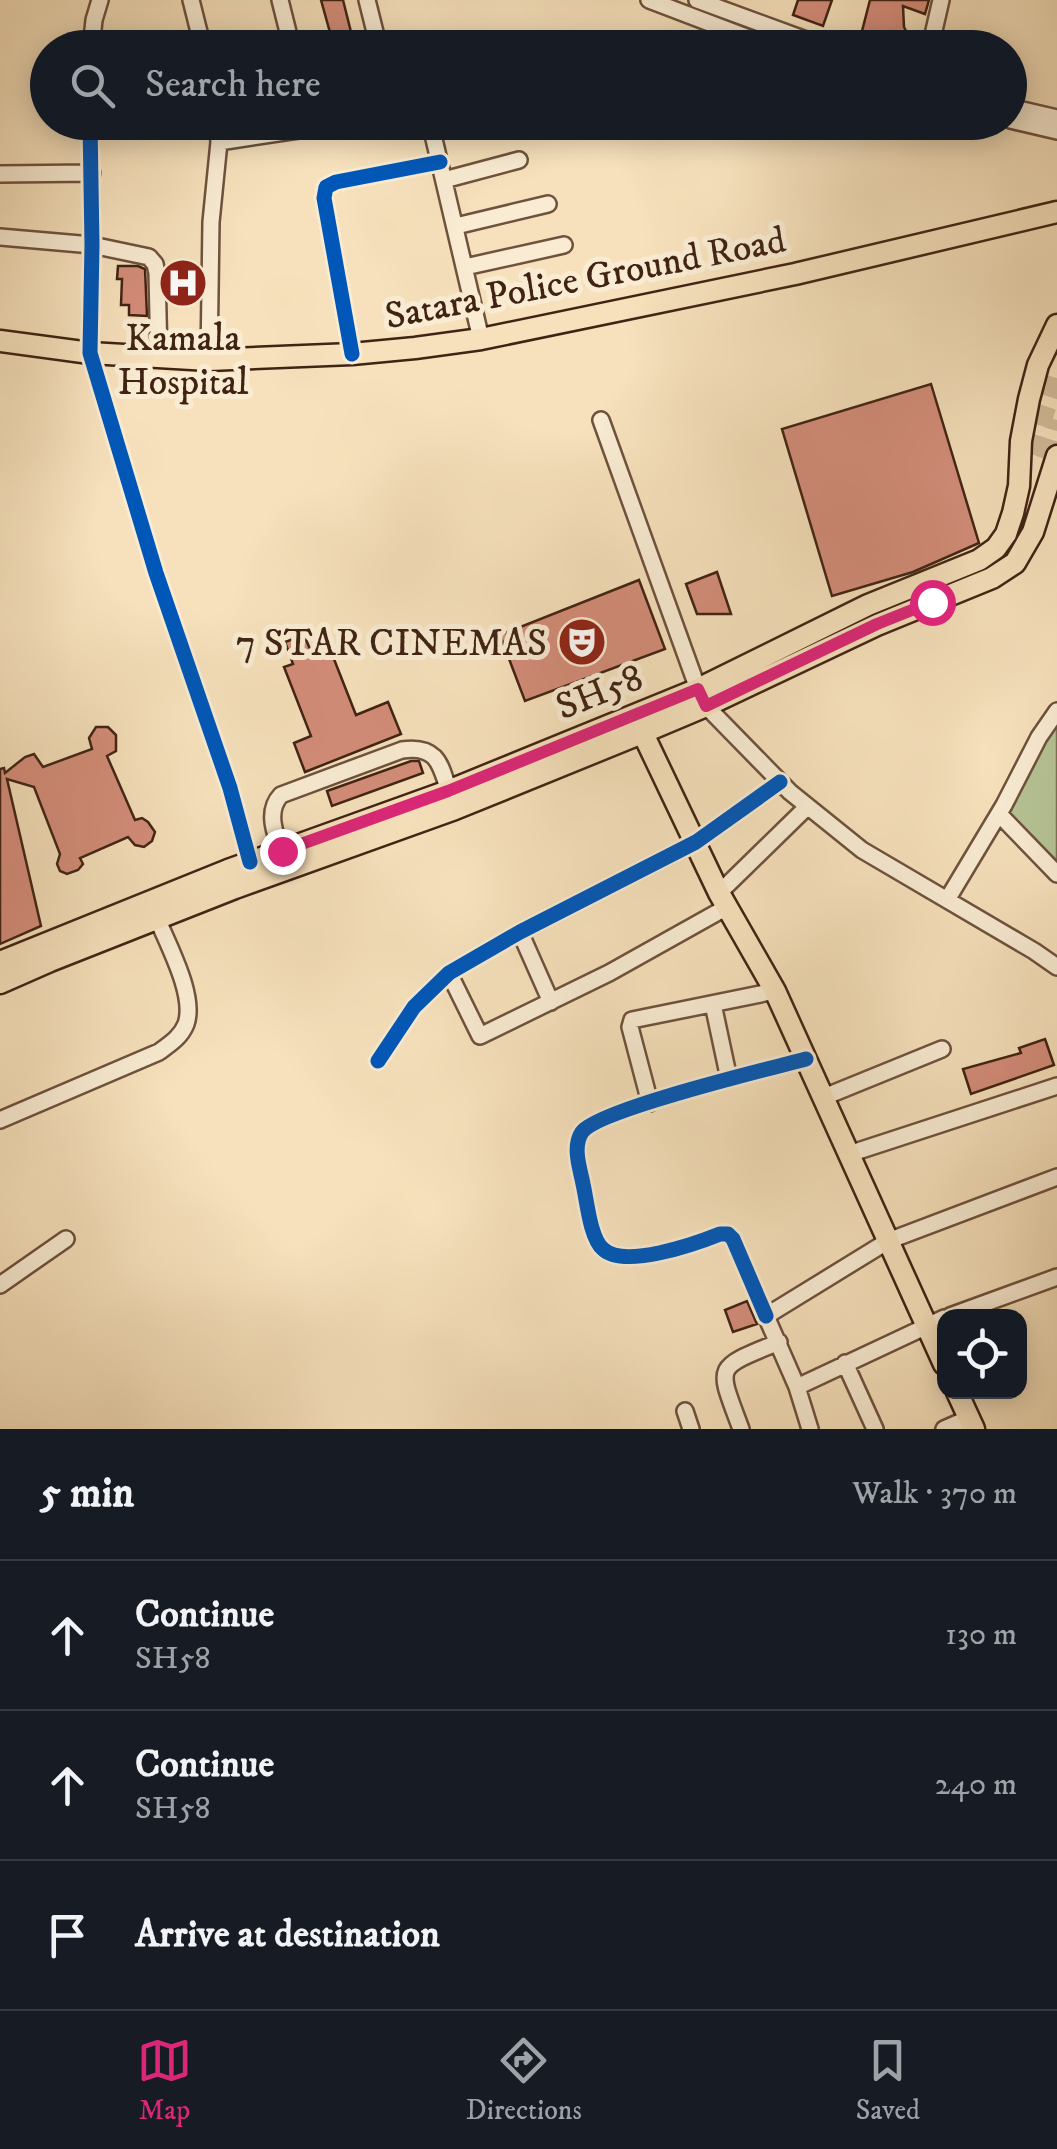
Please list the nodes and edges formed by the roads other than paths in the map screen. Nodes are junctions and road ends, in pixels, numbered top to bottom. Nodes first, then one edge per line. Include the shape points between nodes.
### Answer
1 (100, 0) edge
2 (190, 0) edge
3 (280, 0) edge
4 (367, 0) edge
5 (649, 0) edge
6 (696, 0) edge
7 (942, 0) edge
8 (93, 30) edge
9 (198, 30) edge
10 (288, 30) edge
11 (374, 30) edge
12 (728, 30) edge
13 (778, 30) edge
14 (934, 30) edge
15 (1027, 111) edge
16 (1057, 118) edge
17 (1027, 124) edge
18 (1057, 132) edge
19 (91, 140) edge
20 (230, 140) edge
21 (434, 140) edge
22 (219, 142) joint
23 (519, 160) dead end
24 (440, 162) junction
25 (0, 174) edge
26 (92, 174) junction
27 (444, 180) junction
28 (548, 204) dead end
29 (1057, 212) edge
30 (456, 226) junction
31 (0, 237) edge
32 (92, 245) junction
33 (564, 245) dead end
34 (465, 267) junction
35 (1057, 325) edge
36 (480, 339) junction
37 (0, 340) edge
38 (90, 353) junction
39 (352, 354) junction
40 (159, 357) junction
41 (209, 360) junction
42 (601, 420) dead end
43 (1045, 456) edge
44 (1019, 486) junction
45 (928, 593) junction
46 (702, 698) junction
47 (1056, 713) edge
48 (638, 724) junction
49 (780, 782) junction
50 (452, 800) junction
51 (808, 808) junction
52 (999, 814) junction
53 (696, 842) junction
54 (285, 860) junction
55 (250, 862) junction
56 (1057, 874) edge
57 (723, 900) junction
58 (947, 900) junction
59 (157, 918) junction
60 (520, 932) junction
61 (0, 962) edge
62 (1057, 967) edge
63 (449, 973) junction
64 (0, 983) edge
65 (775, 991) junction
66 (552, 1002) junction
67 (713, 1004) junction
68 (942, 1050) dead end
69 (806, 1059) junction
70 (378, 1061) dead end
71 (729, 1079) junction
72 (1057, 1086) edge
73 (824, 1096) junction
74 (650, 1102) junction
75 (0, 1120) edge
76 (849, 1154) junction
77 (1057, 1177) edge
78 (66, 1239) dead end
79 (888, 1241) junction
80 (1057, 1277) edge
81 (0, 1284) edge
82 (970, 1309) edge
83 (937, 1315) edge
84 (766, 1316) junction
85 (937, 1321) edge
86 (778, 1342) junction
87 (846, 1363) junction
88 (797, 1387) junction
89 (960, 1399) edge
90 (685, 1411) dead end
91 (972, 1423) edge
92 (690, 1429) edge
93 (742, 1429) edge
94 (810, 1429) edge
95 (876, 1429) edge
96 (944, 1429) edge

1 - 8 street
2 - 9 street
3 - 10 street
4 - 11 street
5 - 12 street
6 - 13 street
7 - 14 street
15 - 16 street
17 - 18 street
19 - 26 street
20 - 22 street
21 - 24 street
22 - 41 street
23 - 27 street
24 - 27 street
24 - 39 street via 326,188
25 - 26 street
26 - 32 street
27 - 30 street
28 - 30 street
29 - 36 main road, Satara Police Ground Road
30 - 34 street
31 - 32 street
32 - 38 street
32 - 40 street via 141,254 155,264
33 - 34 street
34 - 36 street
35 - 44 main road, SH58 / SH58 via 1028,400
36 - 39 main road, Satara Police Ground Road
37 - 38 main road, Satara Police Ground Road
38 - 40 main road, Satara Police Ground Road
38 - 55 street
39 - 41 main road, Satara Police Ground Road
40 - 41 main road, Satara Police Ground Road
42 - 46 street
43 - 44 main road
43 - 45 main road, SH58 / SH58 via 1033,532 1015,563 992,578
44 - 45 main road, SH58 / SH58 via 996,548
45 - 46 main road, SH58 / SH58 via 877,624
46 - 48 main road, SH58 / SH58
46 - 49 street
47 - 52 street
48 - 50 main road, SH58 / SH58
48 - 53 main road
49 - 51 street
49 - 53 street
50 - 54 main road, SH58 / SH58
50 - 54 street via 430,751 402,750 281,795 272,816
51 - 57 street
51 - 58 street via 862,850
52 - 56 street
52 - 58 street
53 - 57 main road
53 - 60 street
54 - 55 main road, SH58 / SH58
54 - 59 main road, SH58 / SH58
55 - 61 main road, SH58 / SH58
57 - 65 main road
57 - 66 street via 680,935
58 - 62 street
59 - 64 main road, SH58 / SH58
59 - 75 street via 189,1002 176,1040
60 - 63 street
60 - 66 street
63 - 66 street via 480,1036
63 - 70 street via 414,1007
65 - 67 street
65 - 69 main road
67 - 71 street
67 - 74 street via 632,1020
68 - 73 street
69 - 71 street
69 - 73 main road
71 - 74 street
72 - 76 street
73 - 76 main road
74 - 84 street via 582,1133 578,1160 595,1239 617,1256 640,1256 728,1234
76 - 79 main road
77 - 79 street
78 - 81 street
79 - 83 main road
79 - 84 street
80 - 82 street
84 - 86 street
85 - 87 street
86 - 88 street
86 - 93 street via 730,1363 724,1373
87 - 88 street
87 - 95 street
88 - 94 street
89 - 91 main road
90 - 92 street
91 - 96 street

